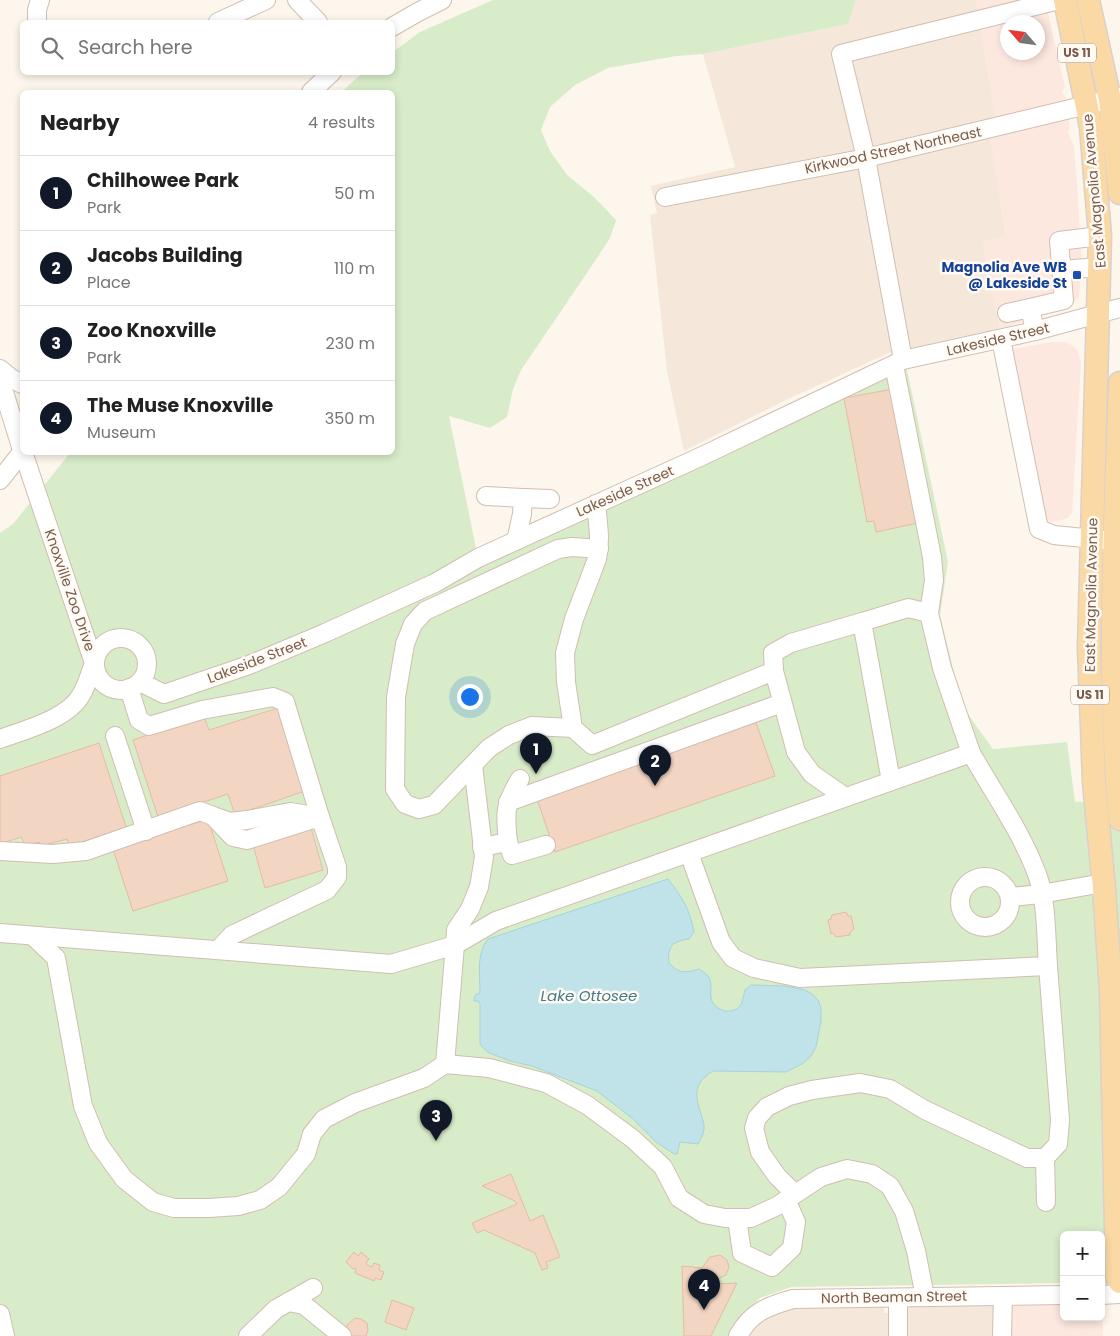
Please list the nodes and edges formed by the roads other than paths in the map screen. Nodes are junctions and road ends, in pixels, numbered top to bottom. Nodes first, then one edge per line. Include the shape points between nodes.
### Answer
1 (40, 0) edge
2 (266, 0) edge
3 (297, 0) edge
4 (442, 0) edge
5 (1060, 0) edge
6 (1065, 0) edge
7 (1088, 0) edge
8 (37, 20) edge
9 (222, 20) edge
10 (316, 20) edge
11 (395, 25) edge
12 (329, 75) edge
13 (312, 90) edge
14 (1115, 99) edge
15 (1087, 106) junction
16 (866, 158) junction
17 (1120, 193) edge
18 (665, 197) dead end
19 (1100, 236) junction
20 (1100, 267) junction
21 (1062, 279) junction
22 (1030, 308) junction
23 (1110, 310) edge
24 (1007, 313) dead end
25 (1035, 331) junction
26 (1001, 339) junction
27 (898, 363) junction
28 (0, 369) edge
29 (0, 379) edge
30 (1120, 382) edge
31 (20, 383) edge
32 (1120, 397) edge
33 (20, 442) edge
34 (20, 455) edge
35 (24, 455) edge
36 (0, 480) edge
37 (486, 496) dead end
38 (550, 499) dead end
39 (596, 504) junction
40 (523, 506) junction
41 (539, 530) junction
42 (1091, 540) junction
43 (516, 541) junction
44 (1116, 547) edge
45 (599, 549) junction
46 (1116, 590) edge
47 (929, 614) junction
48 (862, 622) junction
49 (94, 663) junction
50 (1116, 663) edge
51 (774, 671) junction
52 (134, 685) junction
53 (782, 702) junction
54 (1117, 719) edge
55 (1090, 720) junction
56 (573, 728) junction
57 (115, 736) dead end
58 (0, 739) edge
59 (970, 753) junction
60 (473, 765) junction
61 (520, 780) dead end
62 (891, 781) junction
63 (845, 797) junction
64 (508, 802) junction
65 (320, 817) junction
66 (1120, 819) edge
67 (146, 831) junction
68 (508, 842) junction
69 (546, 845) dead end
70 (482, 848) junction
71 (0, 851) edge
72 (689, 853) junction
73 (1103, 883) junction
74 (1041, 894) junction
75 (1010, 897) dead end
76 (0, 933) edge
77 (33, 936) junction
78 (455, 945) junction
79 (218, 950) junction
80 (1048, 966) junction
81 (445, 1064) junction
82 (1045, 1158) junction
83 (790, 1197) junction
84 (1046, 1202) dead end
85 (737, 1218) junction
86 (1120, 1282) edge
87 (313, 1288) dead end
88 (1120, 1294) edge
89 (1060, 1295) edge
90 (1105, 1295) edge
91 (1003, 1296) junction
92 (925, 1297) junction
93 (898, 1298) junction
94 (288, 1302) junction
95 (0, 1314) edge
96 (4, 1336) edge
97 (248, 1336) edge
98 (342, 1336) edge
99 (738, 1336) edge
100 (898, 1336) edge
101 (1002, 1336) edge

1 - 8 street
2 - 9 street
3 - 10 street
4 - 11 street
5 - 16 street via 841,54
6 - 15 main road, East Magnolia Avenue / US 11
7 - 14 main road, East Magnolia Avenue / US 11
12 - 13 street
14 - 15 street, Kirkwood Street Northeast
14 - 17 main road, East Magnolia Avenue / US 11
15 - 16 street, Kirkwood Street Northeast
15 - 19 main road, East Magnolia Avenue / US 11
16 - 18 street, Kirkwood Street Northeast
16 - 27 street
19 - 20 main road, East Magnolia Avenue / US 11
19 - 21 street via 1058,240
20 - 21 street
20 - 23 main road, East Magnolia Avenue / US 11
21 - 22 street via 1064,300
22 - 24 street
22 - 25 street
23 - 25 street, Lakeside Street
23 - 42 main road, East Magnolia Avenue / US 11
25 - 26 street, Lakeside Street
26 - 27 street, Lakeside Street
26 - 42 street via 1039,529 1054,535
27 - 39 street, Lakeside Street
27 - 47 street via 932,557 934,580
28 - 31 street
29 - 33 street, Knoxville Zoo Drive
30 - 32 main road, East Magnolia Avenue / US 11
32 - 44 main road, East Magnolia Avenue / US 11
34 - 36 street
35 - 49 street, Knoxville Zoo Drive
37 - 40 street
38 - 40 street
39 - 41 street, Lakeside Street
39 - 45 street
40 - 41 street
40 - 43 street
41 - 43 street, Lakeside Street
42 - 44 street
42 - 55 main road, East Magnolia Avenue / US 11
43 - 52 street, Lakeside Street via 435,582 249,665 164,694
44 - 46 main road, East Magnolia Avenue / US 11
45 - 56 street via 565,653
45 - 60 street via 558,549 425,610 413,624 405,644 396,696 395,789 405,804 419,809 434,805
46 - 50 main road, East Magnolia Avenue / US 11
47 - 48 street via 908,608
47 - 59 street via 942,668
48 - 51 street via 791,643 773,654
48 - 62 street
49 - 52 street via 97,676 109,688 117,690
49 - 52 street via 102,644 110,639 128,638 136,642 142,648 147,666 145,674
49 - 58 street, Knoxville Zoo Drive via 77,701 54,719
50 - 54 main road, East Magnolia Avenue / US 11
51 - 53 street
51 - 56 street via 592,746
52 - 65 street via 139,720 148,726 202,710 273,697 284,702
53 - 63 street via 796,752 812,774
53 - 64 street
54 - 55 street
54 - 66 main road, East Magnolia Avenue / US 11
55 - 73 main road, East Magnolia Avenue / US 11
56 - 60 street via 532,726 489,748
57 - 67 street
59 - 62 street
59 - 74 street via 1020,837 1038,876
60 - 70 street
61 - 64 street
62 - 63 street
63 - 72 street
64 - 68 street via 505,816
65 - 67 street via 247,840 233,837 213,816 200,811
65 - 79 street via 337,877 327,890 232,935
67 - 71 street via 86,851 53,854
68 - 69 street via 512,856
68 - 70 street
70 - 78 street via 484,857 479,887 456,930
72 - 78 street via 496,921
72 - 80 street via 721,942 733,958 754,968 800,978
73 - 74 street
73 - 86 main road, East Magnolia Avenue / US 11 via 1110,990 1116,1277
74 - 75 street
74 - 80 street
76 - 77 street
77 - 79 street
77 - 81 street via 56,958 83,1106 98,1143 124,1179 153,1202 174,1208 209,1208 238,1206 260,1200 279,1188 306,1154 312,1134 324,1119 355,1103 424,1078
78 - 79 street via 390,964
78 - 81 street
80 - 82 street via 1060,1120 1058,1144
81 - 85 street via 489,1068 546,1083 587,1105 633,1139 663,1168 679,1198 704,1214
82 - 83 street via 1027,1158 925,1110 890,1089 860,1083 812,1090 789,1096 767,1107 757,1118 754,1128 760,1152
82 - 84 street
83 - 85 street via 751,1218
83 - 85 street via 796,1222 792,1248 772,1266 742,1253
83 - 92 street via 821,1177 847,1170 872,1174 890,1186 904,1211
87 - 94 street
88 - 90 street
89 - 91 street, North Beaman Street
91 - 92 street, North Beaman Street
91 - 101 street
92 - 93 street, North Beaman Street
93 - 99 street, North Beaman Street via 793,1299 764,1308
93 - 100 street
94 - 97 street
94 - 98 street via 304,1305
95 - 96 street

